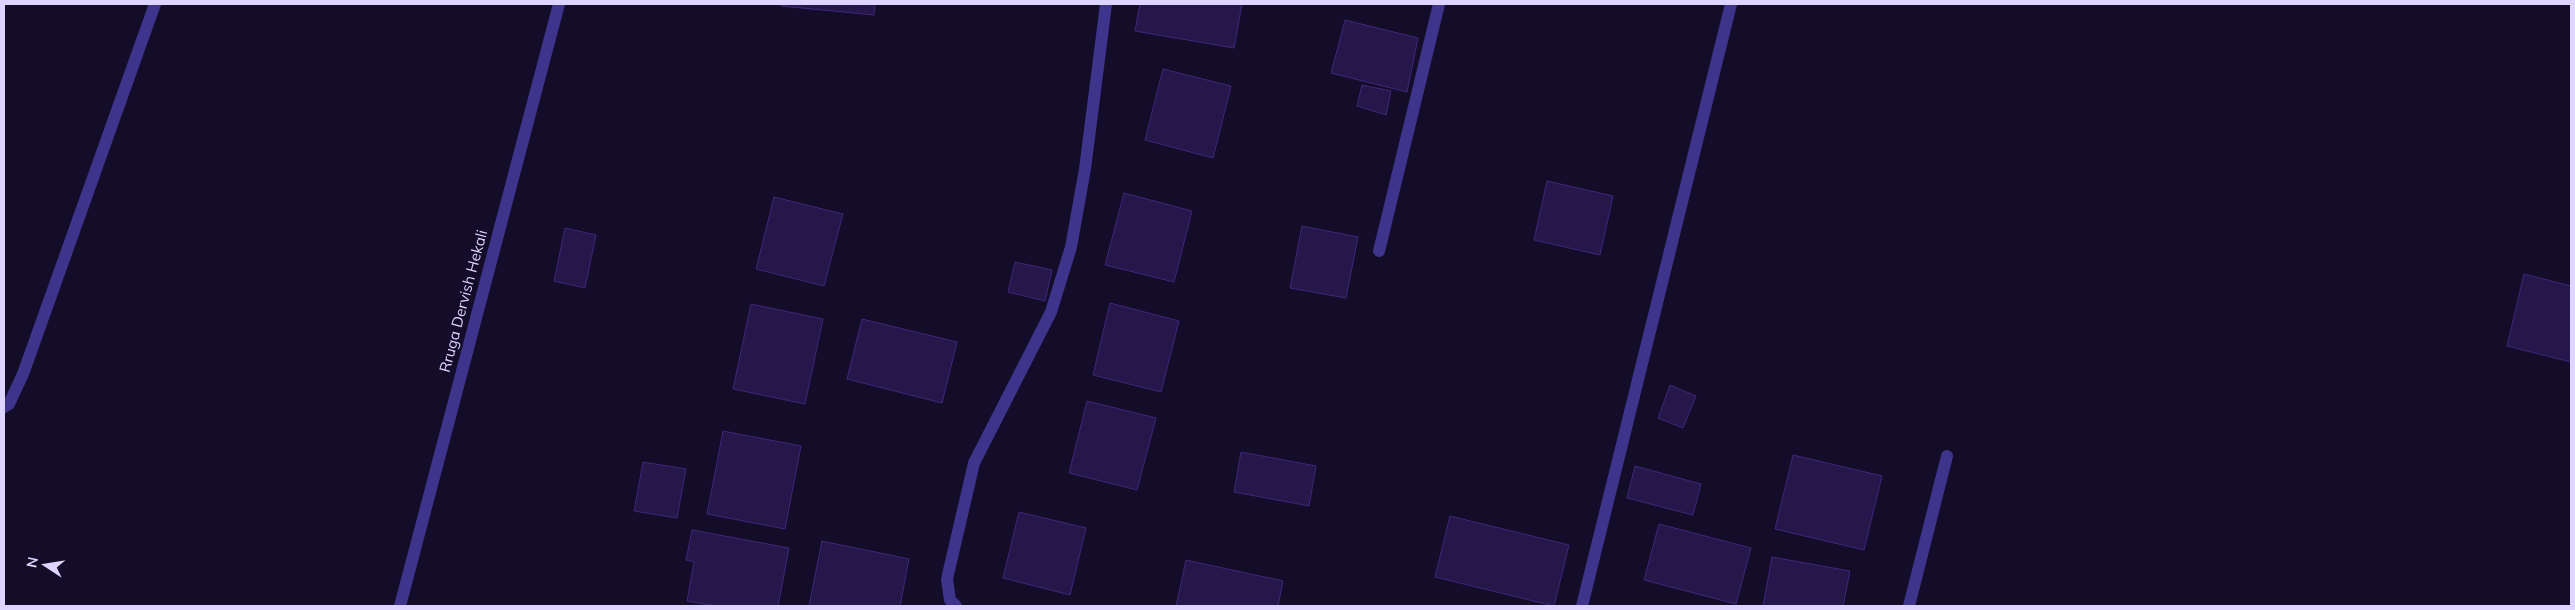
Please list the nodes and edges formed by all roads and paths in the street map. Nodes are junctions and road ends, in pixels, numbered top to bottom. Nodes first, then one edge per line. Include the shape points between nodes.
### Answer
1 (155, 4) edge
2 (558, 4) edge
3 (1106, 4) edge
4 (1439, 4) edge
5 (1731, 4) edge
6 (1379, 251) dead end
7 (4, 407) edge
8 (1947, 456) dead end
9 (400, 606) edge
10 (956, 606) edge
11 (1582, 606) edge
12 (1909, 606) edge

1 - 7 street via 23,374 9,404
2 - 9 street, Rruga Dervish Hekali
3 - 10 street via 1085,169 1071,247 1051,312 974,463 947,579 950,600
4 - 6 street
5 - 11 street
8 - 12 street

